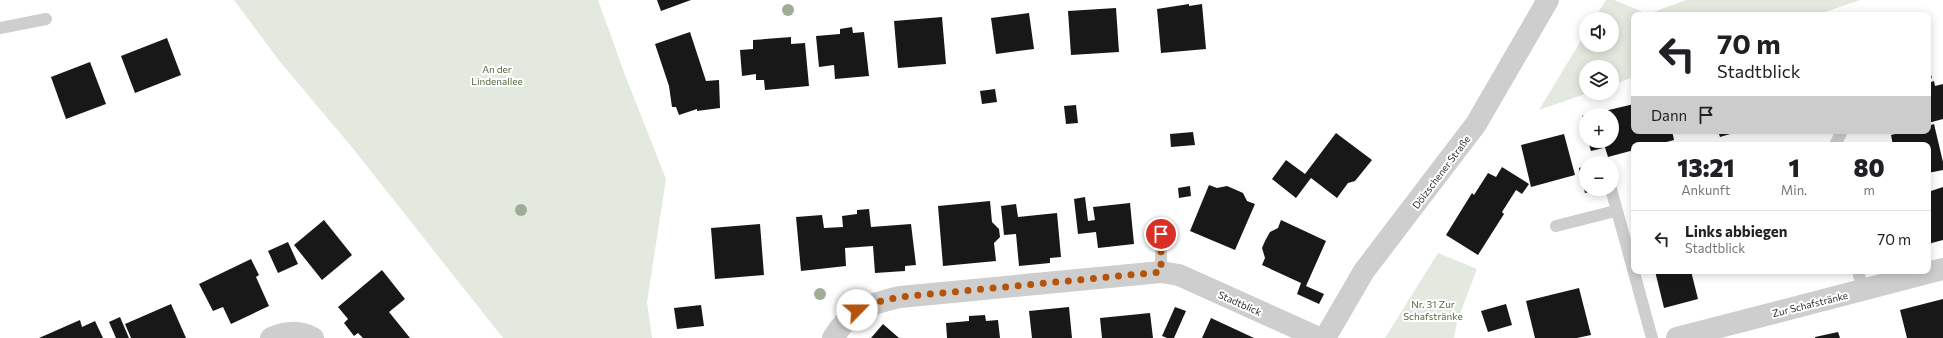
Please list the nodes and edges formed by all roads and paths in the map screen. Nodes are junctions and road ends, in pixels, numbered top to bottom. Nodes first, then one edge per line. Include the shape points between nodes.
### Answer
1 (1548, 0) edge
2 (46, 19) dead end
3 (0, 28) edge
4 (1612, 196) edge
5 (1615, 211) junction
6 (1556, 226) dead end
7 (1161, 234) dead end
8 (1631, 266) edge
9 (1943, 269) edge
10 (1931, 271) edge
11 (1161, 272) junction
12 (1633, 274) edge
13 (1909, 274) edge
14 (1861, 281) edge
15 (1700, 335) edge
16 (271, 338) edge
17 (313, 338) edge
18 (833, 338) edge
19 (1319, 338) edge
20 (1325, 338) edge
21 (1652, 338) edge
22 (1678, 338) edge

1 - 20 street, Dölzschener Straße via 1476,124 1364,270
2 - 3 lane
4 - 5 lane
5 - 6 lane
5 - 8 lane
7 - 11 lane
9 - 10 street, Zur Schafstränke
11 - 18 street, Stadtblick via 900,297 873,303 857,310
11 - 19 street, Stadtblick via 1179,275
12 - 21 lane
13 - 14 street, Zur Schafstränke
14 - 15 street, Zur Schafstränke
15 - 22 street, Zur Schafstränke
16 - 17 street via 283,333 304,333

